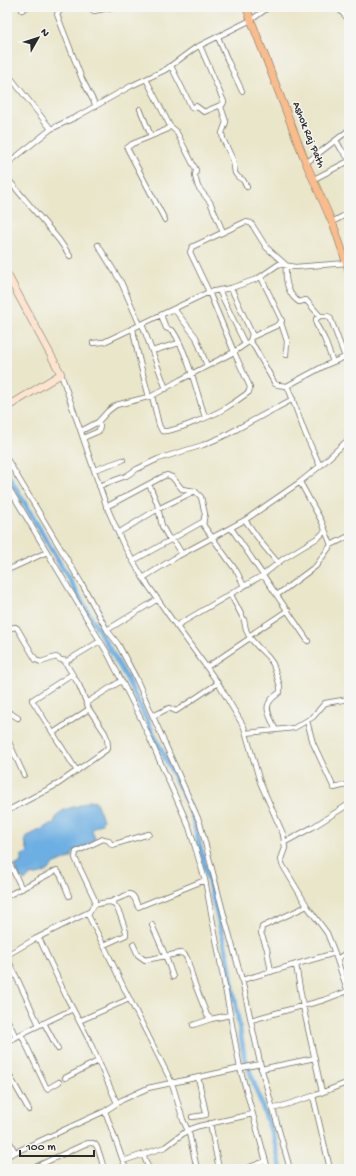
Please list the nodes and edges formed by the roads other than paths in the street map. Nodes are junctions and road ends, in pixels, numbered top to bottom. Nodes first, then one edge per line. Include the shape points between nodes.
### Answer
1 (27, 7) edge
2 (64, 7) edge
3 (89, 7) edge
4 (113, 7) edge
5 (246, 7) edge
6 (269, 7) edge
7 (336, 7) edge
8 (22, 10) dead end
9 (251, 20) junction
10 (349, 20) edge
11 (218, 37) junction
12 (200, 46) junction
13 (172, 66) junction
14 (7, 74) edge
15 (146, 79) junction
16 (242, 91) dead end
17 (223, 104) junction
18 (96, 106) junction
19 (140, 109) dead end
20 (170, 126) junction
21 (51, 129) junction
22 (349, 130) edge
23 (151, 136) junction
24 (336, 140) junction
25 (349, 160) edge
26 (306, 163) junction
27 (7, 164) edge
28 (7, 178) edge
29 (314, 179) junction
30 (247, 187) dead end
31 (349, 213) edge
32 (165, 220) dead end
33 (332, 222) junction
34 (223, 232) junction
35 (98, 245) dead end
36 (70, 256) dead end
37 (348, 263) edge
38 (286, 265) junction
39 (349, 271) edge
40 (7, 274) edge
41 (261, 277) junction
42 (231, 288) junction
43 (219, 290) junction
44 (209, 292) junction
45 (174, 309) junction
46 (161, 315) junction
47 (320, 316) junction
48 (281, 323) junction
49 (141, 324) junction
50 (133, 328) junction
51 (249, 341) junction
52 (93, 343) dead end
53 (180, 343) junction
54 (152, 351) junction
55 (234, 352) junction
56 (286, 355) dead end
57 (346, 357) junction
58 (333, 362) junction
59 (207, 366) junction
60 (349, 366) edge
61 (61, 374) junction
62 (192, 374) junction
63 (287, 386) junction
64 (166, 389) junction
65 (151, 397) junction
66 (293, 400) junction
67 (7, 407) edge
68 (205, 417) junction
69 (98, 422) junction
70 (81, 431) junction
71 (83, 438) junction
72 (348, 440) edge
73 (349, 448) edge
74 (7, 459) edge
75 (123, 460) dead end
76 (320, 466) junction
77 (94, 470) junction
78 (300, 482) junction
79 (149, 484) junction
80 (7, 485) edge
81 (99, 486) junction
82 (195, 491) junction
83 (106, 507) junction
84 (158, 509) junction
85 (245, 520) junction
86 (204, 521) junction
87 (231, 528) junction
88 (325, 532) junction
89 (118, 533) junction
90 (349, 536) edge
91 (213, 538) junction
92 (171, 540) junction
93 (331, 545) junction
94 (47, 552) junction
95 (182, 554) junction
96 (132, 561) junction
97 (278, 563) junction
98 (7, 569) edge
99 (263, 575) junction
100 (143, 578) junction
101 (244, 586) junction
102 (230, 595) junction
103 (277, 595) junction
104 (158, 599) junction
105 (288, 610) junction
106 (176, 626) junction
107 (7, 629) edge
108 (107, 630) junction
109 (250, 637) junction
110 (100, 641) junction
111 (308, 641) dead end
112 (65, 662) junction
113 (207, 667) junction
114 (72, 674) junction
115 (121, 681) junction
116 (218, 683) junction
117 (349, 699) edge
118 (86, 703) junction
119 (90, 709) junction
120 (7, 712) edge
121 (152, 716) junction
122 (18, 718) dead end
123 (307, 720) junction
124 (275, 730) junction
125 (53, 733) junction
126 (246, 734) junction
127 (7, 738) edge
128 (77, 771) junction
129 (24, 775) dead end
130 (349, 784) edge
131 (349, 804) edge
132 (7, 811) edge
133 (149, 834) dead end
134 (285, 842) junction
135 (7, 858) edge
136 (205, 880) junction
137 (22, 888) junction
138 (7, 896) edge
139 (70, 896) dead end
140 (110, 902) junction
141 (94, 905) junction
142 (307, 906) junction
143 (89, 912) junction
144 (152, 925) dead end
145 (35, 939) junction
146 (133, 944) dead end
147 (104, 945) junction
148 (349, 951) edge
149 (335, 953) junction
150 (7, 956) edge
151 (166, 957) junction
152 (337, 959) junction
153 (296, 965) junction
154 (271, 972) junction
155 (173, 977) dead end
156 (242, 980) junction
157 (348, 993) edge
158 (129, 998) junction
159 (303, 1006) junction
160 (73, 1008) junction
161 (230, 1015) junction
162 (211, 1018) junction
163 (7, 1019) edge
164 (251, 1020) junction
165 (79, 1021) junction
166 (44, 1023) junction
167 (39, 1025) junction
168 (193, 1025) dead end
169 (22, 1034) junction
170 (16, 1037) junction
171 (7, 1042) edge
172 (58, 1049) dead end
173 (315, 1058) junction
174 (98, 1061) junction
175 (261, 1067) junction
176 (241, 1068) junction
177 (7, 1071) edge
178 (198, 1077) junction
179 (65, 1078) dead end
180 (59, 1082) dead end
181 (349, 1082) edge
182 (172, 1083) junction
183 (322, 1092) junction
184 (313, 1096) junction
185 (117, 1103) junction
186 (273, 1109) junction
187 (29, 1110) dead end
188 (104, 1111) junction
189 (253, 1114) junction
190 (192, 1116) dead end
191 (210, 1124) junction
192 (188, 1130) junction
193 (7, 1137) edge
194 (15, 1152) junction
195 (143, 1154) junction
196 (7, 1156) edge
197 (123, 1161) junction
198 (266, 1161) junction
199 (31, 1169) edge
200 (104, 1169) edge
201 (126, 1169) edge
202 (147, 1169) edge
203 (197, 1169) edge
204 (220, 1169) edge
205 (244, 1169) edge
206 (268, 1169) edge
207 (290, 1169) edge
208 (330, 1169) edge

1 - 8 street
2 - 18 street via 57,14 82,79
3 - 4 street via 94,11
5 - 9 main road, Ashok Raj Path
6 - 9 street
7 - 10 street
9 - 11 street
9 - 26 main road, Ashok Raj Path
11 - 12 street
11 - 16 street
12 - 13 street
12 - 17 street
13 - 15 street
13 - 17 street via 192,108 196,106 204,112
14 - 21 street
15 - 18 street
15 - 20 street
17 - 30 street via 221,107 226,122 222,139 238,177
18 - 21 street
19 - 23 street
20 - 23 street
20 - 34 street via 178,135 196,170 198,187 210,202
21 - 27 street
22 - 24 street
23 - 32 street via 127,148
24 - 25 street
24 - 26 street
25 - 29 street
26 - 29 main road, Ashok Raj Path
28 - 36 street
29 - 33 main road, Ashok Raj Path
31 - 33 street
33 - 37 main road, Ashok Raj Path
34 - 38 street via 248,222 269,250
34 - 44 street via 190,250
35 - 49 street via 121,282
37 - 38 street via 295,268
37 - 39 main road, Ashok Raj Path
38 - 41 street via 279,264
38 - 47 street via 287,284 295,299 299,302 309,302
40 - 61 main road
41 - 42 street
41 - 48 street via 281,315
42 - 43 street
42 - 51 street via 250,329
43 - 44 street
43 - 51 street
44 - 45 street
44 - 55 street
45 - 46 street
45 - 59 street via 196,337
46 - 49 street
46 - 53 street via 166,328 173,330
47 - 57 street via 330,317
47 - 58 street via 315,321
48 - 51 street
48 - 56 street via 287,341
49 - 50 street
49 - 54 street
50 - 52 street via 104,342
50 - 65 street
51 - 55 street
51 - 63 street via 275,384
53 - 54 street
53 - 62 street
54 - 64 street
55 - 59 street
55 - 68 street via 250,390 223,410
57 - 58 street
57 - 60 street
58 - 63 street
59 - 62 street
61 - 67 main road
61 - 70 street
62 - 64 street
62 - 68 street
63 - 66 street
64 - 65 street
65 - 68 street via 162,431 179,428
65 - 69 street via 116,405
66 - 76 street
66 - 81 street via 224,436 158,459 126,476
69 - 70 street
69 - 71 street via 99,431
70 - 71 street
71 - 77 street
72 - 73 street
72 - 76 street
74 - 108 street
75 - 77 street
76 - 78 street
77 - 81 street
78 - 85 street
78 - 88 street via 316,509
79 - 82 street via 170,476 182,489
79 - 83 street
79 - 84 street
80 - 94 street
81 - 83 street
82 - 84 street
82 - 86 street via 203,501
83 - 89 street
84 - 89 street
84 - 92 street via 160,522
85 - 87 street
85 - 97 street
86 - 91 street via 204,526
86 - 92 street
87 - 91 street
87 - 99 street
88 - 93 street
88 - 97 street
89 - 96 street
90 - 93 street
91 - 95 street
91 - 101 street
92 - 95 street
92 - 96 street
93 - 103 street via 316,566
94 - 98 street
94 - 110 street
95 - 100 street
96 - 100 street
97 - 99 street
99 - 101 street
99 - 103 street
100 - 104 street
101 - 102 street
102 - 106 street
102 - 109 street
103 - 105 street
104 - 106 street
104 - 108 street
105 - 109 street
105 - 111 street
106 - 113 street
107 - 112 street via 17,628 38,661 56,657
108 - 121 street via 118,644 136,678
109 - 113 street
109 - 124 street via 271,661 280,686 280,692 267,706
110 - 112 street
110 - 115 street
112 - 114 street
113 - 116 street
114 - 118 street via 83,692
114 - 125 street via 32,700
115 - 118 street
115 - 136 street via 142,721 188,827
116 - 121 street via 176,711 169,708
116 - 126 street
117 - 123 street via 325,703
118 - 119 street
119 - 125 street
119 - 128 street via 105,733 108,747
120 - 122 street
121 - 156 street via 200,822
123 - 124 street via 294,728
123 - 130 street via 313,743 332,786 337,788
124 - 126 street
125 - 128 street
126 - 134 street via 255,768
127 - 129 street
128 - 132 street via 47,791
131 - 134 street
133 - 141 street via 112,845 103,839 76,852 75,858 95,900
134 - 142 street via 282,864
135 - 137 street
136 - 140 street via 138,907 131,894
136 - 161 street
137 - 138 street
137 - 139 street via 58,870
140 - 141 street
140 - 147 street via 116,907 126,935
141 - 143 street
142 - 149 street via 326,933
142 - 154 street via 262,927 261,933
143 - 145 street
143 - 147 street via 88,915
144 - 151 street
145 - 150 street
145 - 160 street via 40,940
146 - 151 street via 138,955 144,960
147 - 158 street
148 - 152 street
149 - 152 street
149 - 153 street
150 - 167 street
151 - 155 street
151 - 162 street via 181,953 187,958 204,1008
152 - 157 street
153 - 154 street
153 - 159 street
154 - 156 street
156 - 164 street
157 - 159 street
158 - 165 street
158 - 182 street
159 - 164 street
159 - 173 street
160 - 165 street
160 - 166 street
161 - 162 street
161 - 176 street
162 - 168 street
163 - 170 street
164 - 175 street
165 - 174 street
166 - 167 street
166 - 172 street
167 - 169 street
169 - 170 street
169 - 180 street via 47,1089
170 - 171 street
173 - 175 street
173 - 183 street
174 - 179 street
174 - 185 street
175 - 176 street
175 - 186 street
176 - 178 street
176 - 189 street
177 - 187 street
178 - 182 street
178 - 190 street via 206,1115
181 - 183 street
182 - 185 street via 148,1088
182 - 192 street
183 - 184 street
184 - 186 street
184 - 208 street
185 - 188 street
186 - 207 street
188 - 194 street
188 - 197 street
189 - 191 street
189 - 198 street
191 - 192 street
191 - 204 street
192 - 195 street via 165,1147
192 - 203 street
193 - 194 street
194 - 196 street
195 - 197 street
195 - 202 street
197 - 201 street
198 - 205 street
198 - 206 street
199 - 200 street via 89,1143 97,1147

